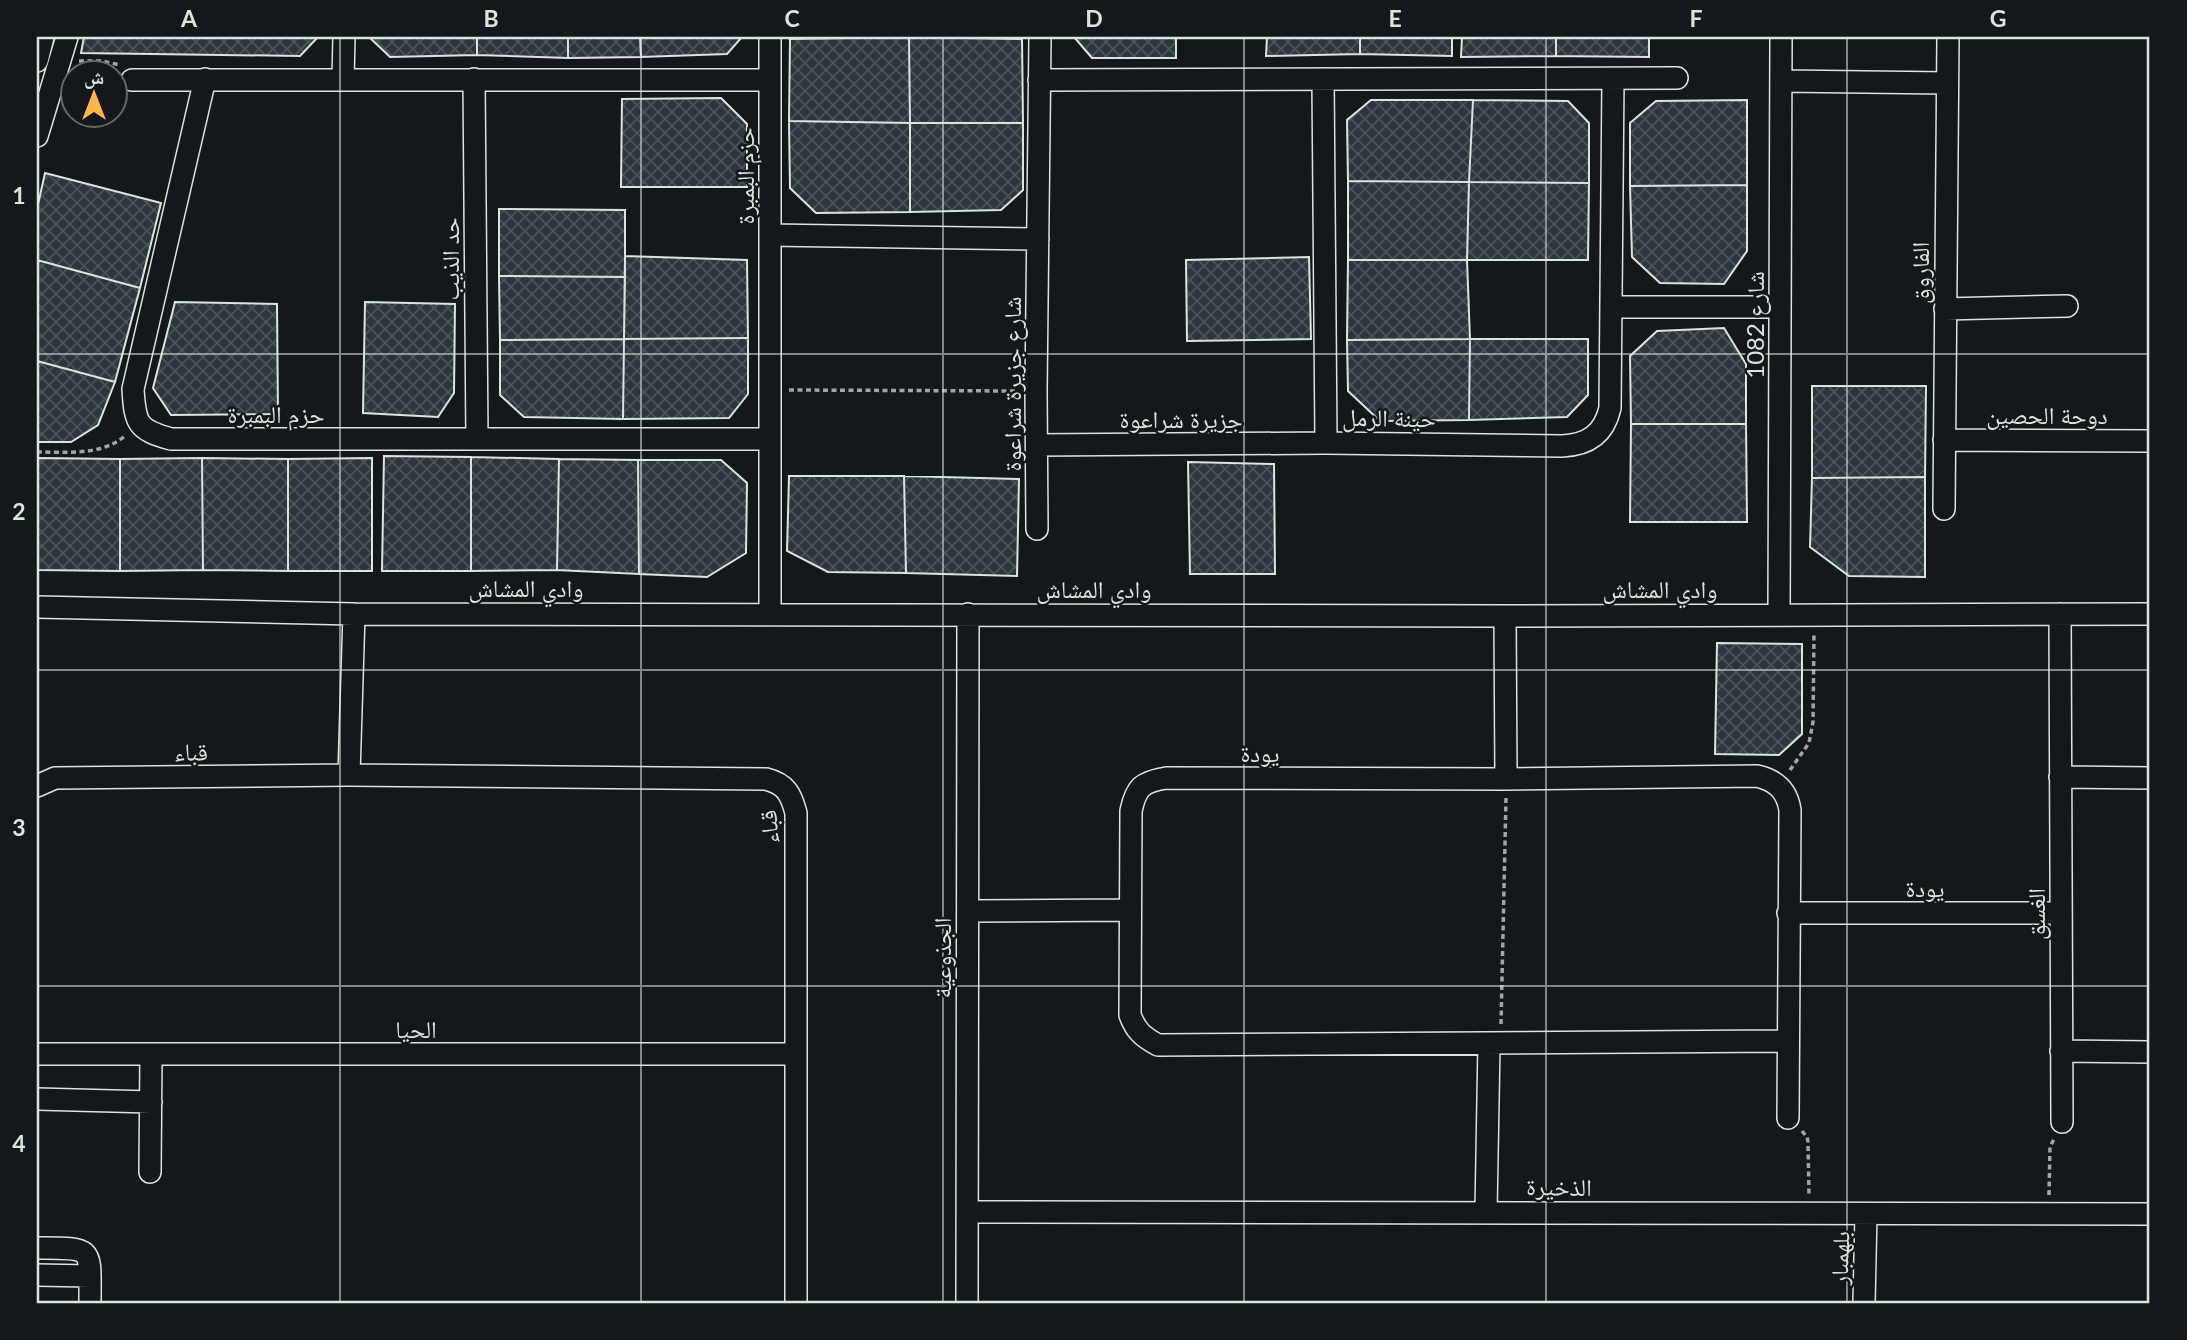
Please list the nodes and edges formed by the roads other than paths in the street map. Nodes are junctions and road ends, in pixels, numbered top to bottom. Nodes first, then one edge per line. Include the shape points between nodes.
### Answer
1 (43, 37) edge
2 (67, 37) edge
3 (344, 37) edge
4 (770, 37) edge
5 (1040, 37) edge
6 (1781, 37) edge
7 (1948, 37) edge
8 (37, 61) edge
9 (1677, 78) dead end
10 (205, 79) junction
11 (343, 79) junction
12 (474, 79) junction
13 (1323, 79) junction
14 (1613, 79) junction
15 (132, 80) road end
16 (770, 80) junction
17 (1039, 80) junction
18 (1781, 80) junction
19 (1947, 83) junction
20 (37, 136) edge
21 (770, 235) junction
22 (1038, 239) junction
23 (2067, 306) dead end
24 (1612, 307) junction
25 (1780, 307) junction
26 (1945, 309) junction
27 (477, 439) junction
28 (770, 439) junction
29 (1944, 440) junction
30 (2150, 441) edge
31 (1326, 443) junction
32 (1037, 445) junction
33 (1944, 509) dead end
34 (1037, 529) dead end
35 (37, 607) edge
36 (770, 613) junction
37 (354, 614) junction
38 (968, 614) junction
39 (1779, 614) junction
40 (2060, 614) junction
41 (2150, 614) edge
42 (1505, 616) junction
43 (349, 775) junction
44 (2060, 777) junction
45 (2150, 778) edge
46 (1506, 779) junction
47 (37, 786) edge
48 (1129, 910) junction
49 (968, 911) junction
50 (1788, 913) junction
51 (2061, 913) junction
52 (1788, 1041) junction
53 (1495, 1044) junction
54 (2062, 1051) junction
55 (2150, 1052) edge
56 (37, 1054) edge
57 (151, 1054) junction
58 (796, 1054) junction
59 (37, 1099) edge
60 (151, 1102) junction
61 (1788, 1118) road end
62 (2062, 1122) road end
63 (150, 1172) dead end
64 (1486, 1211) junction
65 (968, 1212) junction
66 (1866, 1214) junction
67 (2150, 1214) edge
68 (37, 1248) edge
69 (37, 1275) edge
70 (90, 1276) junction
71 (90, 1303) edge
72 (796, 1303) edge
73 (967, 1303) edge
74 (1864, 1303) edge

1 - 8 street
2 - 20 street
3 - 11 street
4 - 16 street, حزم البمبرة
5 - 17 street, شارع جزيرة شراعوة
6 - 18 street, شارع 1082
7 - 19 street, الفاروق
9 - 14 street
10 - 11 street
10 - 15 street
10 - 27 street, حزم البمبرة via 133,389 134,413 140,424 152,434 171,439
11 - 12 street
12 - 16 street
12 - 27 street, حد الذيب
13 - 14 street
13 - 17 street
13 - 31 street, حينة الرمل
14 - 24 street, حينة الرمل
16 - 21 street, حزم البمبرة
17 - 22 street, شارع جزيرة شراعوة
18 - 19 street
18 - 25 street, شارع 1082
19 - 26 street, الفاروق
21 - 22 street
21 - 28 street, حزم البمبرة
22 - 32 street, شارع جزيرة شراعوة
23 - 26 street
24 - 25 street
24 - 31 street, حينة الرمل via 1610,408 1602,428 1586,442 1562,446
25 - 39 street, شارع 1082
26 - 29 street, الفاروق
27 - 28 street, حزم البمبرة
28 - 36 street, حزم البمبرة
29 - 30 street, دوحة الحصين
29 - 33 street, الفاروق
31 - 32 street, جزيرة شراعوة
32 - 34 street, شارع جزيرة شراعوة
35 - 37 street, وادي المشاش
36 - 37 street, وادي المشاش
36 - 38 street, وادي المشاش
37 - 43 street
38 - 42 street, وادي المشاش
38 - 49 street, الجذوعية
39 - 40 street, وادي المشاش
39 - 42 street, وادي المشاش
40 - 41 street, وادي المشاش
40 - 44 street, الغسق
42 - 46 street
43 - 47 street, قباء via 55,778
43 - 58 street, قباء via 776,782 791,796 796,813
44 - 45 street
44 - 51 street, الغسق
46 - 48 street, يودة via 1152,780 1134,795 1131,811
46 - 50 street, يودة via 1769,779 1790,810
48 - 49 street
48 - 53 street, يودة via 1130,1015 1143,1037 1158,1045
49 - 65 street, الجذوعية
50 - 51 street, يودة
50 - 52 street
51 - 54 street, الغسق
52 - 53 street, يودة
52 - 61 street
53 - 64 street
54 - 55 street
54 - 62 street, الغسق
56 - 57 street, الحيا
57 - 58 street, الحيا
57 - 60 street
58 - 72 street, قباء
59 - 60 street
60 - 63 street
64 - 65 street, الذخيرة
64 - 66 street, الذخيرة
65 - 73 street, الجذوعية
66 - 67 street, الذخيرة
66 - 74 street, بلهمبار
68 - 70 street via 83,1251
69 - 70 street
70 - 71 street

